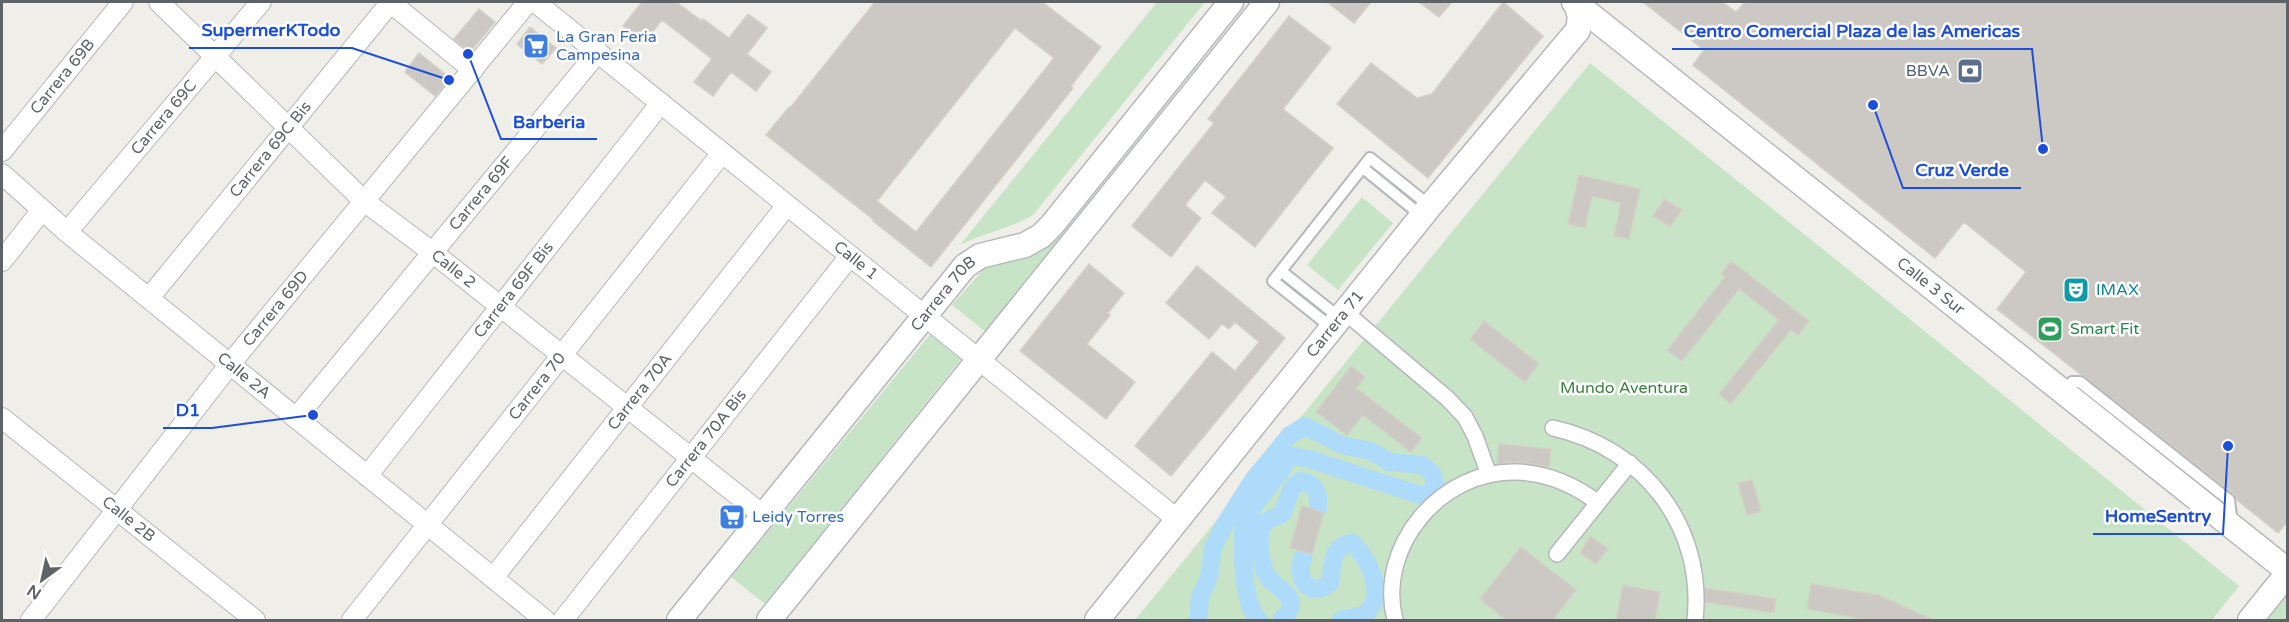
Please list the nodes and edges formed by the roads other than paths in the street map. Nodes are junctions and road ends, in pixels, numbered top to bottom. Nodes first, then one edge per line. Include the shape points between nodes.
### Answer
1 (123, 2) edge
2 (159, 2) edge
3 (261, 2) edge
4 (391, 2) edge
5 (1231, 2) edge
6 (1266, 2) edge
7 (1575, 2) edge
8 (538, 3) edge
9 (1608, 29) junction
10 (1578, 30) junction
11 (598, 52) junction
12 (215, 56) junction
13 (473, 70) junction
14 (661, 103) junction
15 (289, 128) junction
16 (5, 139) edge
17 (722, 153) junction
18 (1363, 168) junction
19 (2, 174) edge
20 (364, 201) junction
21 (787, 205) junction
22 (42, 210) junction
23 (1427, 211) junction
24 (67, 232) junction
25 (432, 252) junction
26 (850, 256) junction
27 (2, 261) edge
28 (1281, 271) junction
29 (149, 298) junction
30 (500, 306) junction
31 (924, 316) junction
32 (1339, 319) junction
33 (562, 356) junction
34 (978, 359) junction
35 (230, 363) junction
36 (627, 408) junction
37 (2, 418) edge
38 (296, 418) junction
39 (1553, 428) dead end
40 (692, 458) junction
41 (1630, 463) junction
42 (1489, 475) junction
43 (367, 476) junction
44 (1597, 502) junction
45 (117, 510) junction
46 (764, 516) junction
47 (1178, 519) junction
48 (428, 525) junction
49 (1557, 554) dead end
50 (2288, 572) edge
51 (493, 578) junction
52 (31, 621) edge
53 (255, 621) edge
54 (352, 621) edge
55 (545, 621) edge
56 (563, 621) edge
57 (679, 621) edge
58 (769, 621) edge
59 (1097, 621) edge
60 (1395, 621) edge
61 (1695, 621) edge
62 (2250, 621) edge

1 - 16 street, Carrera 69B
2 - 12 street, Calle 2
3 - 12 street, Carrera 69C
4 - 13 street
4 - 15 street, Carrera 69C Bis
5 - 31 street, Carrera 70B via 1052,225 1025,245 980,256 965,266
6 - 34 street
7 - 9 street, Calle 3 Sur
7 - 10 street via 1580,17
8 - 11 street, Calle 1
8 - 13 street, Carrera 69D
9 - 10 street
9 - 50 street, Calle 3 Sur
10 - 23 street, Carrera 71
11 - 14 street, Calle 1
11 - 25 street, Carrera 69F
12 - 15 street, Calle 2
12 - 24 street, Carrera 69C
13 - 20 street, Carrera 69D
14 - 17 street, Calle 1
14 - 30 street, Carrera 69F Bis
15 - 20 street, Calle 2
15 - 29 street, Carrera 69C Bis
17 - 21 street, Calle 1
17 - 33 street, Carrera 70
18 - 23 lane
18 - 23 lane via 1370,158
18 - 28 lane
19 - 22 street, Calle 2A
20 - 25 street, Calle 2
20 - 35 street, Carrera 69D
21 - 26 street, Calle 1
21 - 36 street, Carrera 70A
22 - 24 street, Calle 2A
22 - 27 street
23 - 32 street, Carrera 71
24 - 29 street, Calle 2A
25 - 30 street, Calle 2
25 - 38 street, Carrera 69F
26 - 31 street, Calle 1
26 - 40 street, Carrera 70A Bis
28 - 32 lane
28 - 32 lane via 1273,281
29 - 35 street, Calle 2A
30 - 33 street, Calle 2
30 - 43 street, Carrera 69F Bis
31 - 34 street, Calle 1
31 - 46 street, Carrera 70B
32 - 42 street via 1448,399 1465,417
32 - 47 street, Carrera 71
33 - 36 street, Calle 2
33 - 48 street, Carrera 70
34 - 47 street, Calle 1
34 - 58 street
35 - 38 street, Calle 2A
35 - 45 street, Carrera 69D
36 - 40 street, Calle 2
36 - 51 street, Carrera 70A
37 - 45 street, Calle 2B
38 - 43 street, Calle 2A
39 - 41 street via 1583,436
40 - 46 street, Calle 2
40 - 56 street, Carrera 70A Bis
41 - 44 street
41 - 61 street via 1656,489 1682,530 1694,571
42 - 44 street via 1515,472 1549,476 1582,490
42 - 60 street via 1459,485 1440,497 1411,530 1394,571
43 - 48 street, Calle 2A
44 - 49 street
45 - 52 street, Carrera 69D
45 - 53 street, Calle 2B
46 - 57 street, Carrera 70B
47 - 59 street, Carrera 71
48 - 51 street, Calle 2A
48 - 54 street, Carrera 70
50 - 62 street
51 - 55 street, Calle 2A

